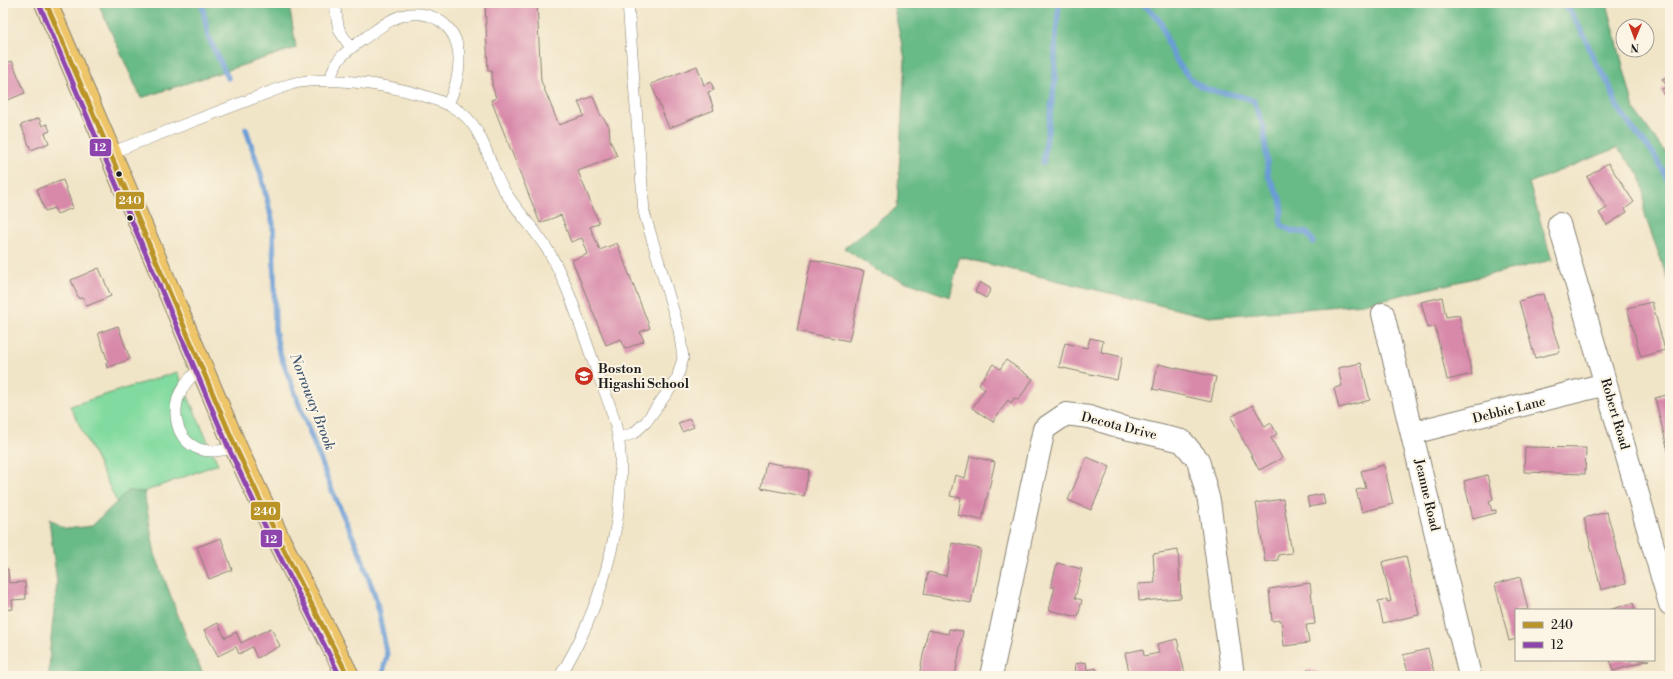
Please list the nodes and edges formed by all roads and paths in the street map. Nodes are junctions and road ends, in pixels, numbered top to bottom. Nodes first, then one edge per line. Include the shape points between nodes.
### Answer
1 (46, 3) edge
2 (334, 3) edge
3 (628, 3) edge
4 (351, 48) junction
5 (331, 79) junction
6 (448, 104) junction
7 (110, 153) junction
8 (1559, 224) dead end
9 (1383, 314) dead end
10 (200, 368) junction
11 (1606, 384) junction
12 (1412, 433) junction
13 (618, 439) junction
14 (236, 448) junction
15 (1670, 604) edge
16 (348, 676) edge
17 (560, 676) edge
18 (991, 676) edge
19 (1233, 676) edge
20 (1470, 676) edge

1 - 7 main road
2 - 4 lane via 339,30
3 - 13 lane via 644,212 679,330 683,358 677,379 646,422 634,433
4 - 5 lane via 335,64
4 - 6 lane via 388,22 402,16 418,14 433,17 448,28 459,54 456,86
5 - 6 lane via 419,94
5 - 7 lane via 304,80 291,84
6 - 13 lane via 472,124 502,186 554,261 610,409
7 - 10 main road
8 - 11 street, Robert Road
9 - 12 street, Jeanne Road
10 - 14 main road
10 - 14 lane via 184,386 176,403 175,414 180,430 189,443 200,449 215,451
11 - 12 street, Debbie Lane
11 - 15 street, Robert Road
12 - 20 street, Jeanne Road
13 - 17 lane via 619,497 609,555 588,624
14 - 16 main road
18 - 19 street, Decota Drive via 1044,429 1066,414 1182,441 1198,460 1209,501

